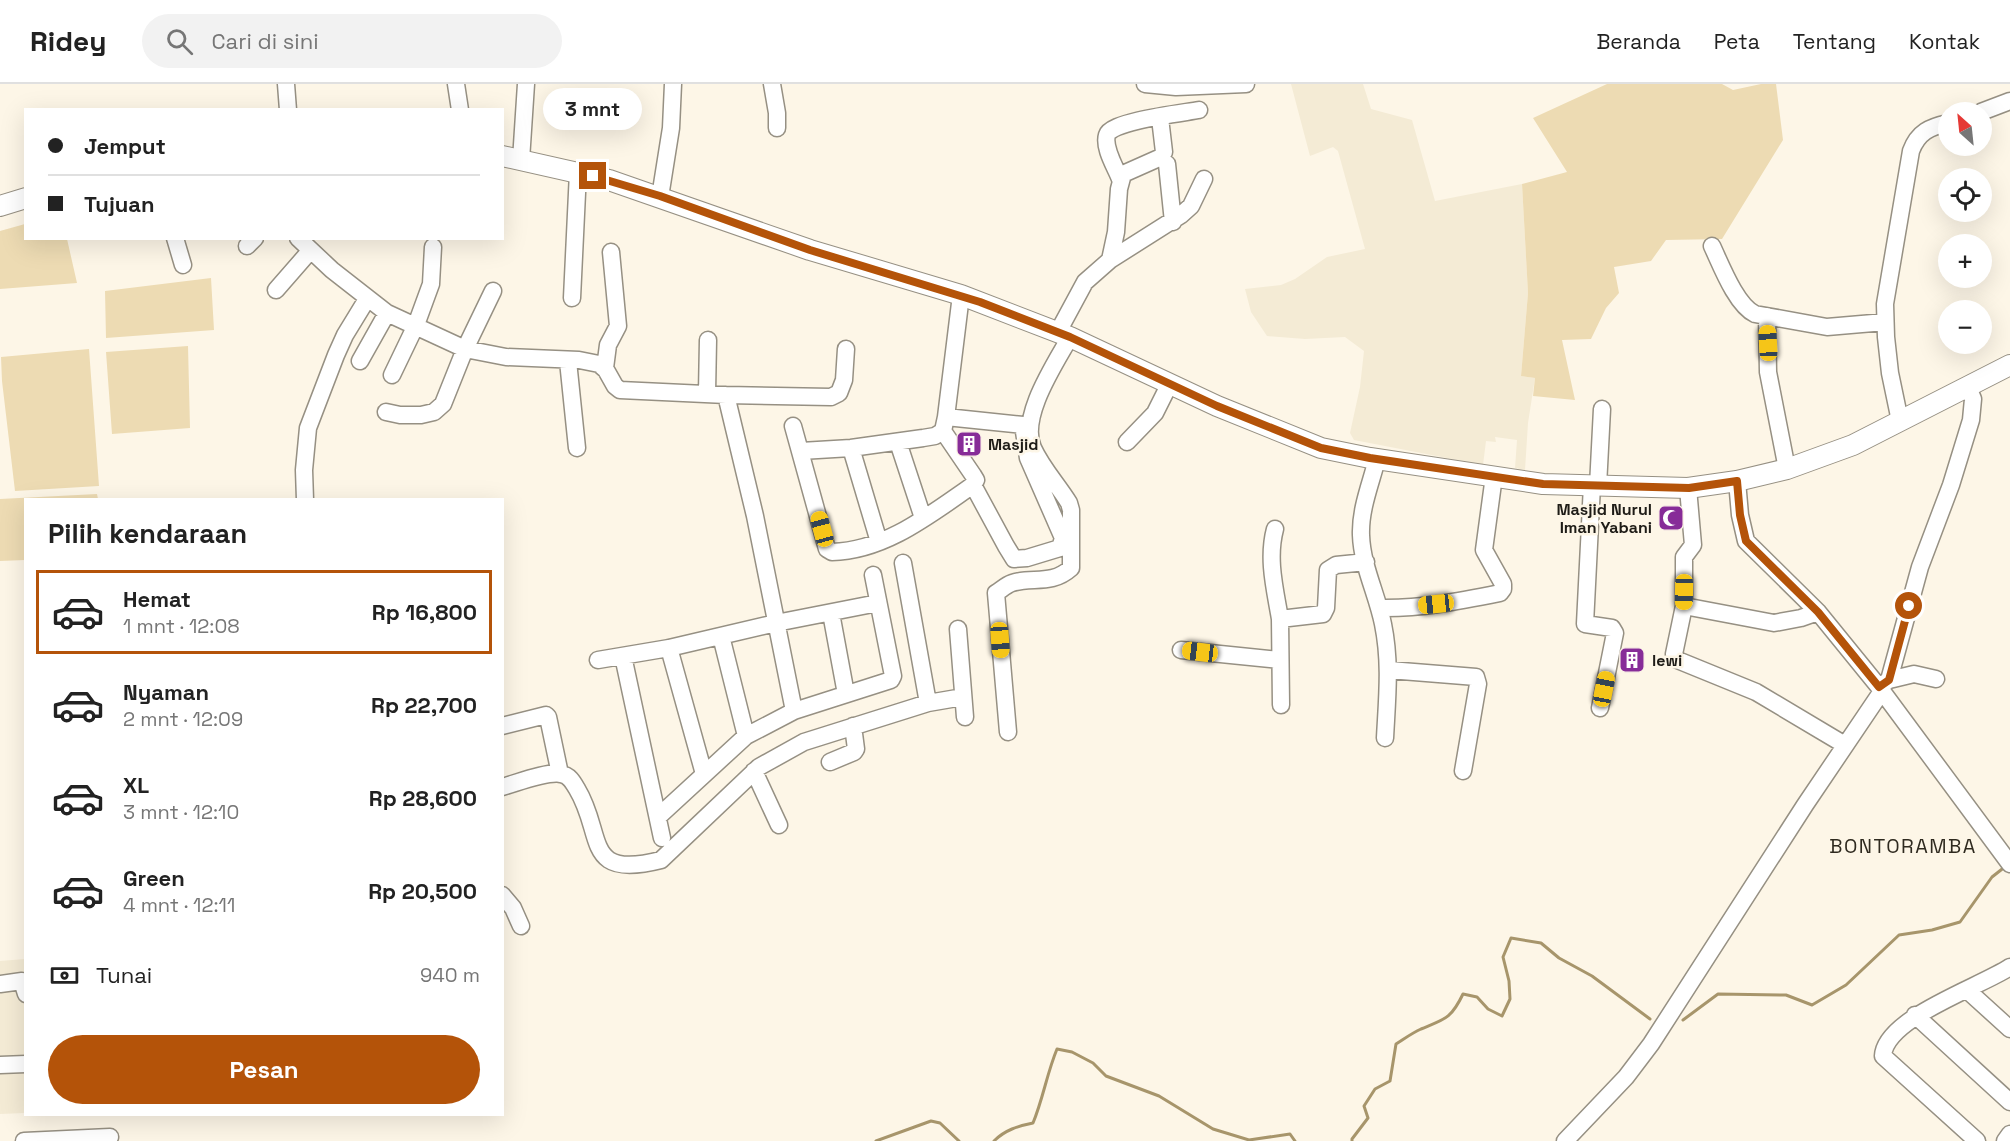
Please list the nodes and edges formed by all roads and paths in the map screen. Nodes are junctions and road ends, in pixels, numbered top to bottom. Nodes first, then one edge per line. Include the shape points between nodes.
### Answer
1 (286, 84) edge
2 (456, 84) edge
3 (526, 84) edge
4 (673, 84) edge
5 (772, 84) edge
6 (1145, 84) edge
7 (1246, 84) edge
8 (2010, 101) edge
9 (288, 108) edge
10 (460, 108) edge
11 (1992, 108) edge
12 (1199, 110) dead end
13 (1160, 118) junction
14 (1938, 126) edge
15 (777, 128) dead end
16 (512, 158) edge
17 (1163, 158) junction
18 (578, 172) junction
19 (1120, 179) junction
20 (1204, 179) dead end
21 (660, 196) junction
22 (24, 199) edge
23 (0, 206) edge
24 (1173, 222) junction
25 (177, 240) edge
26 (304, 245) edge
27 (1712, 246) dead end
28 (433, 247) dead end
29 (611, 252) dead end
30 (1110, 260) junction
31 (183, 265) dead end
32 (276, 290) dead end
33 (493, 291) dead end
34 (961, 295) junction
35 (572, 298) dead end
36 (367, 299) junction
37 (387, 313) junction
38 (1767, 316) junction
39 (1885, 322) junction
40 (416, 325) junction
41 (1064, 334) junction
42 (708, 340) dead end
43 (465, 349) junction
44 (846, 349) dead end
45 (360, 361) dead end
46 (568, 361) junction
47 (2010, 365) edge
48 (605, 369) junction
49 (392, 375) dead end
50 (1169, 385) junction
51 (1968, 387) junction
52 (708, 393) junction
53 (726, 395) junction
54 (1602, 409) dead end
55 (386, 412) dead end
56 (1900, 421) junction
57 (945, 424) junction
58 (793, 426) dead end
59 (898, 442) junction
60 (1127, 442) dead end
61 (577, 448) dead end
62 (851, 448) junction
63 (801, 451) junction
64 (1377, 459) junction
65 (1787, 469) junction
66 (1494, 476) junction
67 (1737, 481) junction
68 (974, 485) junction
69 (1595, 486) junction
70 (1689, 488) junction
71 (305, 498) edge
72 (923, 518) junction
73 (1275, 529) dead end
74 (879, 542) junction
75 (1366, 562) junction
76 (903, 563) dead end
77 (873, 575) dead end
78 (878, 603) junction
79 (1683, 606) junction
80 (1379, 608) junction
81 (831, 613) junction
82 (1810, 615) junction
83 (1280, 619) junction
84 (776, 623) junction
85 (958, 629) dead end
86 (721, 636) junction
87 (669, 648) junction
88 (1181, 650) dead end
89 (623, 656) junction
90 (597, 660) dead end
91 (1279, 660) junction
92 (1389, 670) junction
93 (1936, 679) dead end
94 (1883, 686) junction
95 (846, 694) junction
96 (963, 697) junction
97 (928, 703) junction
98 (1281, 705) dead end
99 (1600, 708) dead end
100 (794, 711) junction
101 (965, 717) dead end
102 (504, 726) edge
103 (853, 726) junction
104 (1008, 732) dead end
105 (746, 736) junction
106 (1385, 738) dead end
107 (1845, 745) junction
108 (830, 762) dead end
109 (754, 771) junction
110 (1463, 771) dead end
111 (560, 774) junction
112 (704, 774) junction
113 (504, 786) edge
114 (659, 816) junction
115 (780, 825) dead end
116 (662, 838) dead end
117 (2009, 863) edge
118 (504, 897) edge
119 (521, 926) dead end
120 (2010, 968) edge
121 (0, 984) edge
122 (24, 988) edge
123 (1967, 990) junction
124 (1915, 1015) junction
125 (2010, 1029) edge
126 (24, 1064) edge
127 (0, 1065) edge
128 (2010, 1102) edge
129 (110, 1133) edge
130 (2010, 1134) edge
131 (24, 1141) edge
132 (1565, 1141) edge
133 (1977, 1141) edge
134 (2005, 1141) edge

1 - 9 street
2 - 10 street
3 - 16 street
4 - 21 street via 671,128
5 - 15 street
6 - 7 street
8 - 11 street
12 - 13 street
13 - 17 street
13 - 19 street via 1126,122 1107,135 1110,157
14 - 39 street via 1925,130 1911,151
16 - 18 main road
17 - 19 street via 1123,174
17 - 24 street
18 - 21 main road
18 - 35 street
19 - 30 street
20 - 24 street via 1191,206
21 - 34 main road via 810,250
22 - 23 main road
24 - 30 street
25 - 31 street
26 - 32 street
26 - 36 street
27 - 38 street via 1746,308
28 - 40 street via 431,284
29 - 48 street via 618,326 608,345
30 - 41 street via 1085,282
33 - 43 street
34 - 41 main road
34 - 57 street
36 - 37 street
36 - 71 street via 340,345 308,428
37 - 40 street
37 - 45 street
38 - 39 street via 1827,327
38 - 65 street via 1768,372
39 - 56 street
40 - 43 street
40 - 49 street
41 - 50 main road
41 - 104 street via 1031,423 1032,446 1071,510 1071,568 1054,578 1008,584 996,593
42 - 52 street
43 - 46 street via 507,357
43 - 55 street via 448,397 440,408 421,415
44 - 53 street via 842,386 831,397
46 - 48 street via 599,364
46 - 61 street
47 - 51 main road
48 - 52 street via 620,390
50 - 60 street via 1155,413
50 - 64 main road via 1321,448
51 - 56 main road
51 - 94 street via 1973,399 1971,420
52 - 53 street
53 - 84 street
54 - 69 street
56 - 65 main road via 1853,445
57 - 59 street via 935,436
57 - 68 street via 976,480
57 - 68 street via 1023,425 1028,458 1063,538 1060,548 1014,559
58 - 63 street
59 - 62 street
59 - 72 street
62 - 63 street
62 - 74 street
63 - 74 street via 827,549 842,552
64 - 66 main road
64 - 75 street via 1362,518
65 - 67 main road
66 - 69 main road via 1543,484
66 - 80 street via 1484,550 1503,584 1500,593 1454,602
67 - 70 main road
67 - 82 street via 1746,541
68 - 72 street
69 - 70 main road
69 - 99 street via 1585,624 1612,628 1615,633
70 - 79 street via 1693,545 1684,558
72 - 74 street
73 - 83 street via 1271,559
75 - 80 street
75 - 83 street via 1336,565 1328,570 1323,614
76 - 97 street
77 - 78 street
78 - 81 street
78 - 95 street via 893,676 887,682
79 - 82 street via 1766,622
79 - 107 street via 1675,658 1756,692
80 - 92 street
81 - 84 street
81 - 95 street
82 - 94 street
83 - 91 street
84 - 86 street
84 - 100 street
85 - 96 street
86 - 87 street
86 - 105 street
87 - 89 street
87 - 112 street
88 - 91 street
89 - 90 street
89 - 114 street
91 - 98 street
92 - 106 street
92 - 110 street via 1476,676 1478,684
93 - 94 street via 1914,674
94 - 107 street
94 - 117 street
95 - 100 street
96 - 97 street
96 - 101 street
97 - 103 street
100 - 105 street
102 - 111 street via 546,715
103 - 108 street via 856,749
103 - 109 street via 804,742
105 - 112 street
107 - 132 street via 1651,1044 1626,1077
109 - 111 street via 661,860 622,865 604,858 597,847 584,800 571,779
109 - 115 street
111 - 113 street
112 - 114 street
114 - 116 street
118 - 119 street
120 - 123 street
121 - 122 street via 22,981
123 - 124 street
123 - 125 street
124 - 128 street
124 - 133 street via 1890,1038 1883,1056
126 - 127 street
129 - 131 street
130 - 134 street

